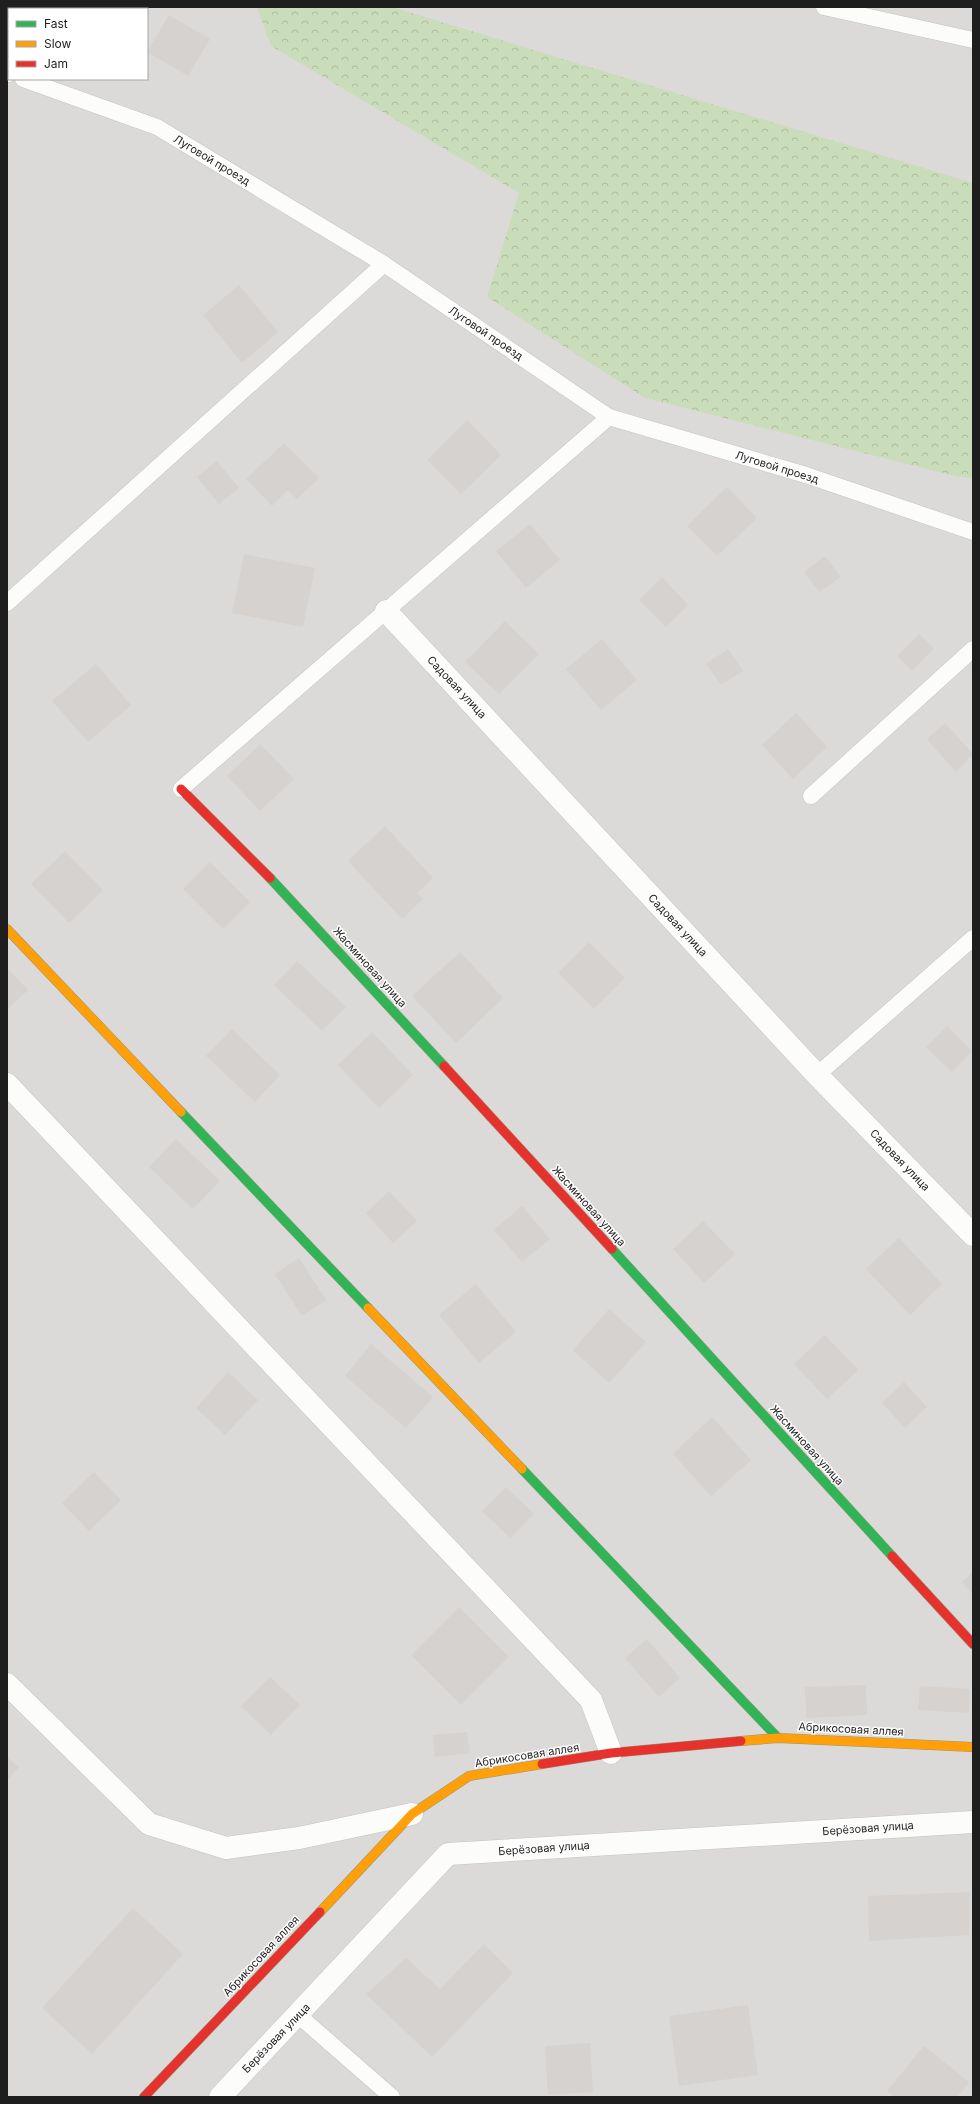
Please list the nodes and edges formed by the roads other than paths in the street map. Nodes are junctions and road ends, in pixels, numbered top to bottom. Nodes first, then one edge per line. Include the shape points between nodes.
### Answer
1 (824, 7) edge
2 (973, 40) edge
3 (26, 80) edge
4 (384, 264) junction
5 (609, 416) junction
6 (973, 532) edge
7 (7, 603) edge
8 (386, 611) junction
9 (973, 649) edge
10 (181, 789) joint
11 (811, 796) dead end
12 (7, 929) edge
13 (973, 938) edge
14 (817, 1075) junction
15 (7, 1084) edge
16 (973, 1235) edge
17 (973, 1644) edge
18 (7, 1684) edge
19 (778, 1738) junction
20 (973, 1747) edge
21 (611, 1753) junction
22 (412, 1814) junction
23 (973, 1822) edge
24 (298, 2015) junction
25 (144, 2097) edge
26 (220, 2097) edge
27 (392, 2097) edge

1 - 2 lane
3 - 4 lane, Луговой проезд via 157,127
4 - 5 lane, Луговой проезд
4 - 7 lane
5 - 6 lane, Луговой проезд via 806,475
5 - 8 lane
8 - 10 lane
8 - 14 street, Садовая улица
9 - 11 lane
10 - 17 street, Жасминовая улица via 292,900
12 - 19 street
13 - 14 lane
14 - 16 street, Садовая улица
15 - 21 street via 590,1700
18 - 22 street via 149,1824 226,1848 299,1838
19 - 20 street, Абрикосовая аллея
19 - 21 street, Абрикосовая аллея
21 - 22 street, Абрикосовая аллея via 469,1776
22 - 25 street, Абрикосовая аллея
23 - 24 street, Берёзовая улица via 448,1854
24 - 26 street, Берёзовая улица
24 - 27 lane

